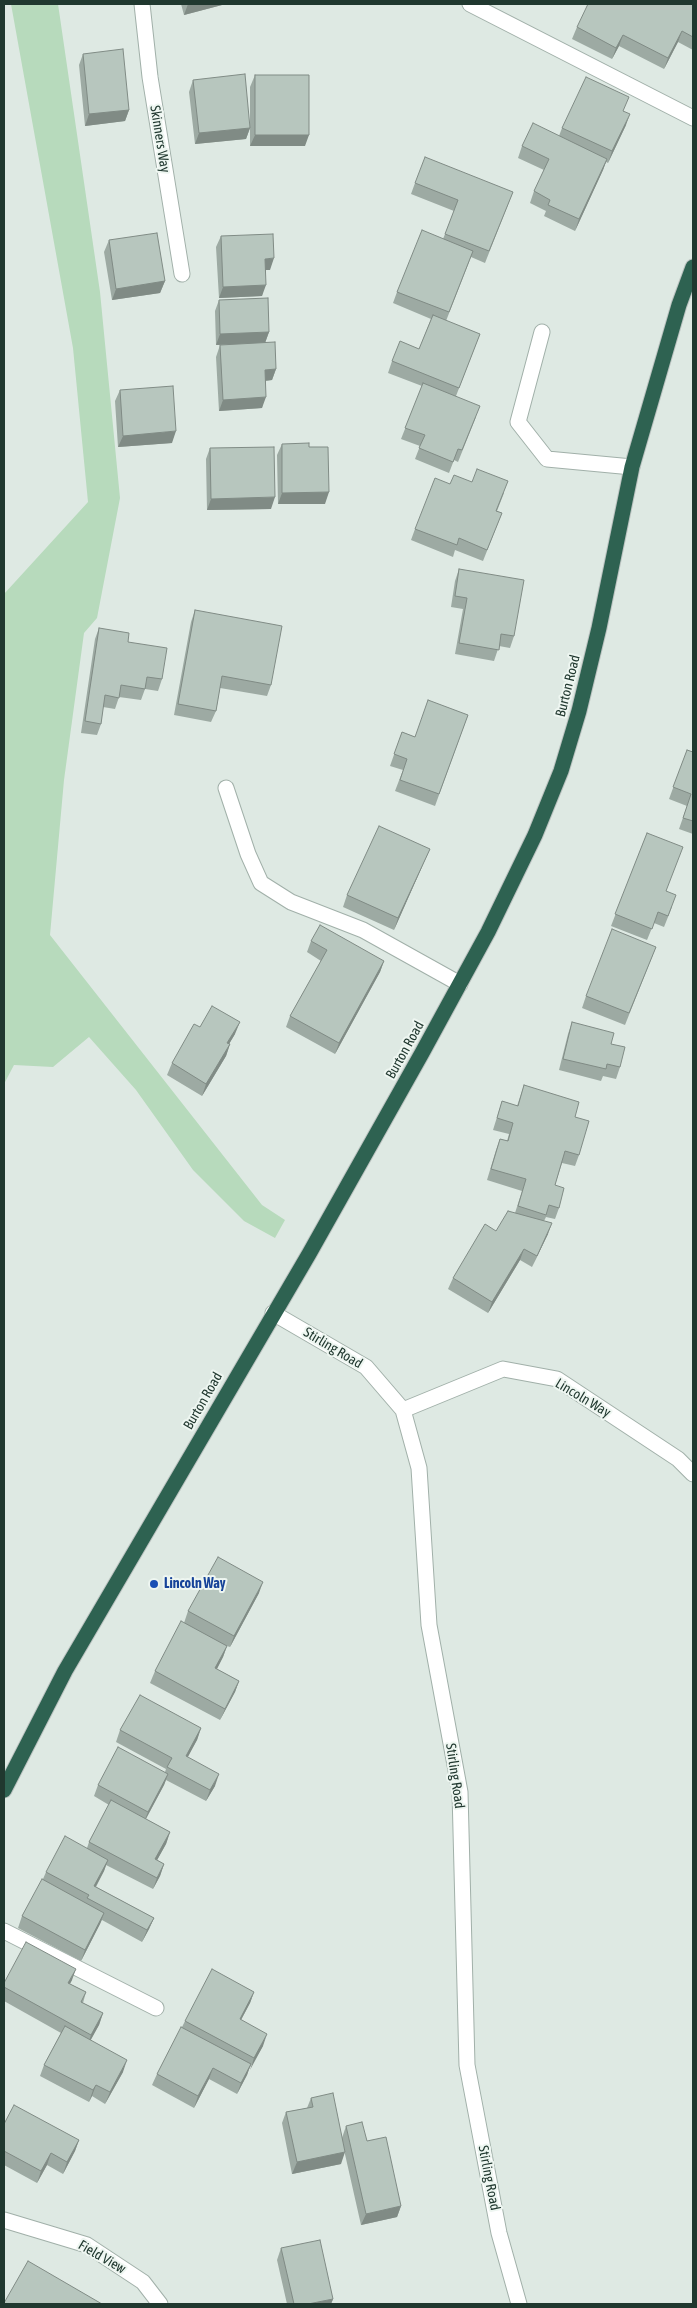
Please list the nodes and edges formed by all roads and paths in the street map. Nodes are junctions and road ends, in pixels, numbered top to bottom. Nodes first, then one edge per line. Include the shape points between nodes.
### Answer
1 (142, 4) edge
2 (470, 4) edge
3 (693, 118) edge
4 (693, 267) edge
5 (182, 274) dead end
6 (542, 332) dead end
7 (632, 467) junction
8 (226, 788) dead end
9 (460, 984) junction
10 (273, 1313) junction
11 (403, 1410) junction
12 (693, 1474) edge
13 (4, 1790) edge
14 (4, 1931) edge
15 (156, 2008) dead end
16 (4, 2220) edge
17 (160, 2304) edge
18 (519, 2304) edge

1 - 5 street, Skinners Way via 150,77
2 - 3 street
4 - 7 highway, Burton Road
6 - 7 street via 518,422 547,460
7 - 9 highway, Burton Road via 599,628 561,771 535,835
8 - 9 street via 261,883 292,902 363,930
9 - 10 highway, Burton Road
10 - 11 street, Stirling Road via 366,1367
10 - 13 highway, Burton Road via 66,1671
11 - 12 street, Lincoln Way via 503,1369 557,1379 678,1459
11 - 18 street, Stirling Road via 419,1468 429,1625 460,1792 468,2064 499,2233
14 - 15 street
16 - 17 street, Field View via 87,2245 143,2282

